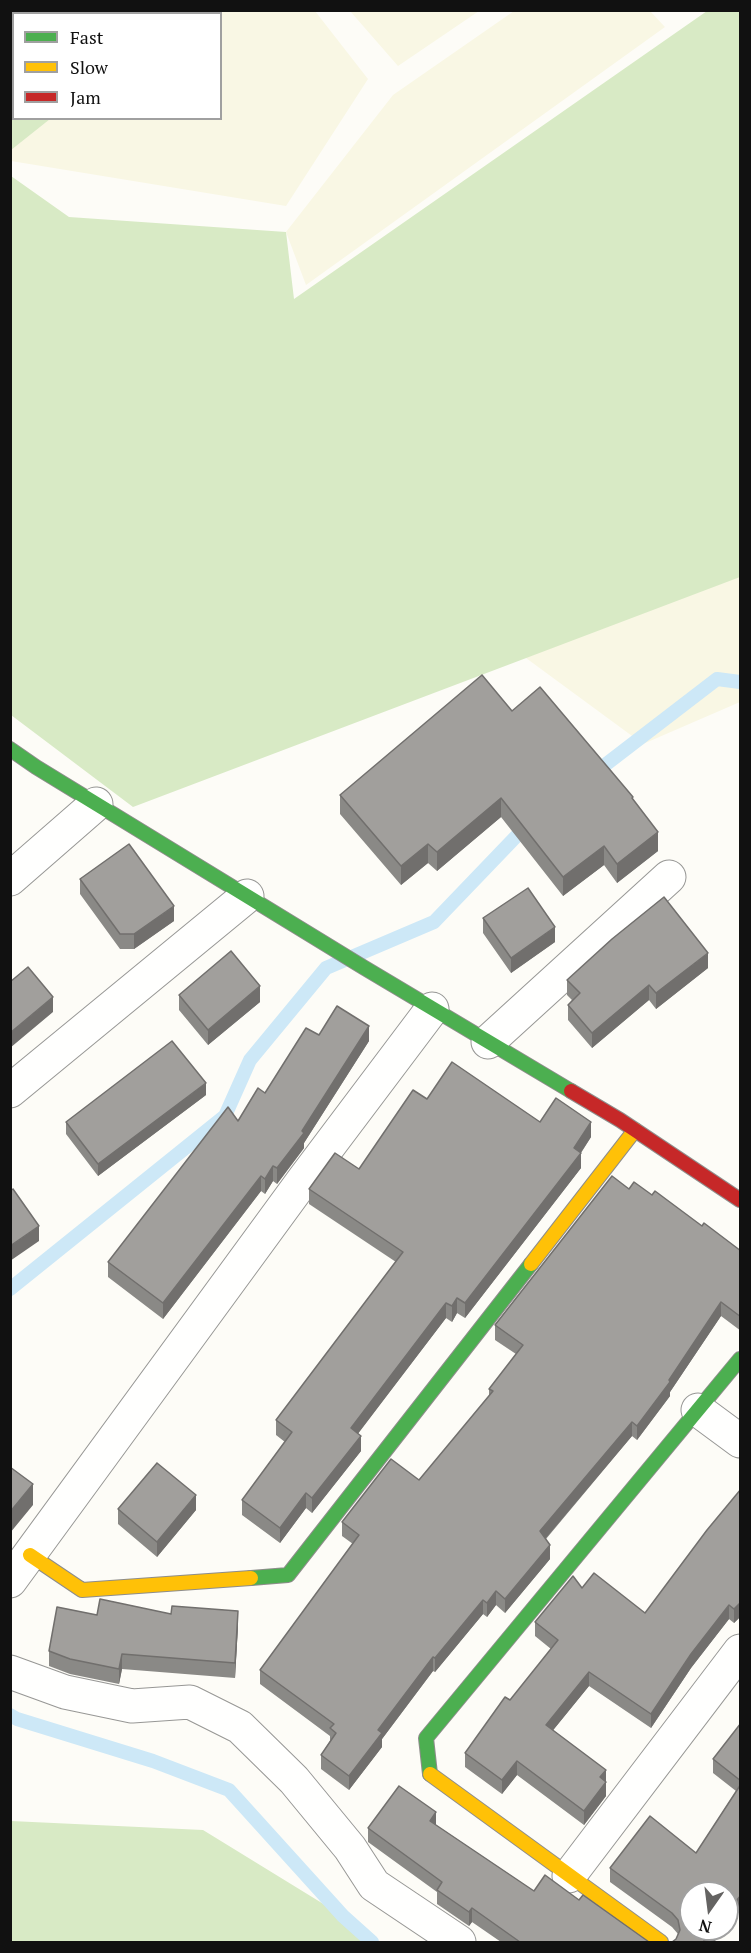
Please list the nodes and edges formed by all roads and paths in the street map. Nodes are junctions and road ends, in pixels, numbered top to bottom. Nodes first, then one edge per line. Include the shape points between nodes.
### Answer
1 (10, 749) edge
2 (96, 804) junction
3 (669, 877) dead end
4 (10, 879) edge
5 (247, 896) junction
6 (432, 1009) junction
7 (488, 1042) junction
8 (10, 1091) edge
9 (635, 1130) junction
10 (741, 1200) edge
11 (741, 1359) edge
12 (698, 1410) junction
13 (741, 1441) edge
14 (30, 1555) junction
15 (10, 1581) edge
16 (741, 1651) edge
17 (10, 1672) edge
18 (569, 1876) junction
19 (459, 1942) edge
20 (661, 1942) edge

1 - 2 street
2 - 4 street
2 - 5 street
3 - 7 street
5 - 6 street
5 - 8 street
6 - 7 street
6 - 14 street
7 - 9 street
9 - 10 street
9 - 14 street via 288,1575 82,1590
11 - 12 street
12 - 13 street
12 - 18 street via 426,1738 428,1773
14 - 15 street
16 - 18 street
17 - 19 street via 65,1692 132,1706 189,1702 240,1727 294,1780 350,1848 374,1885
18 - 20 street

